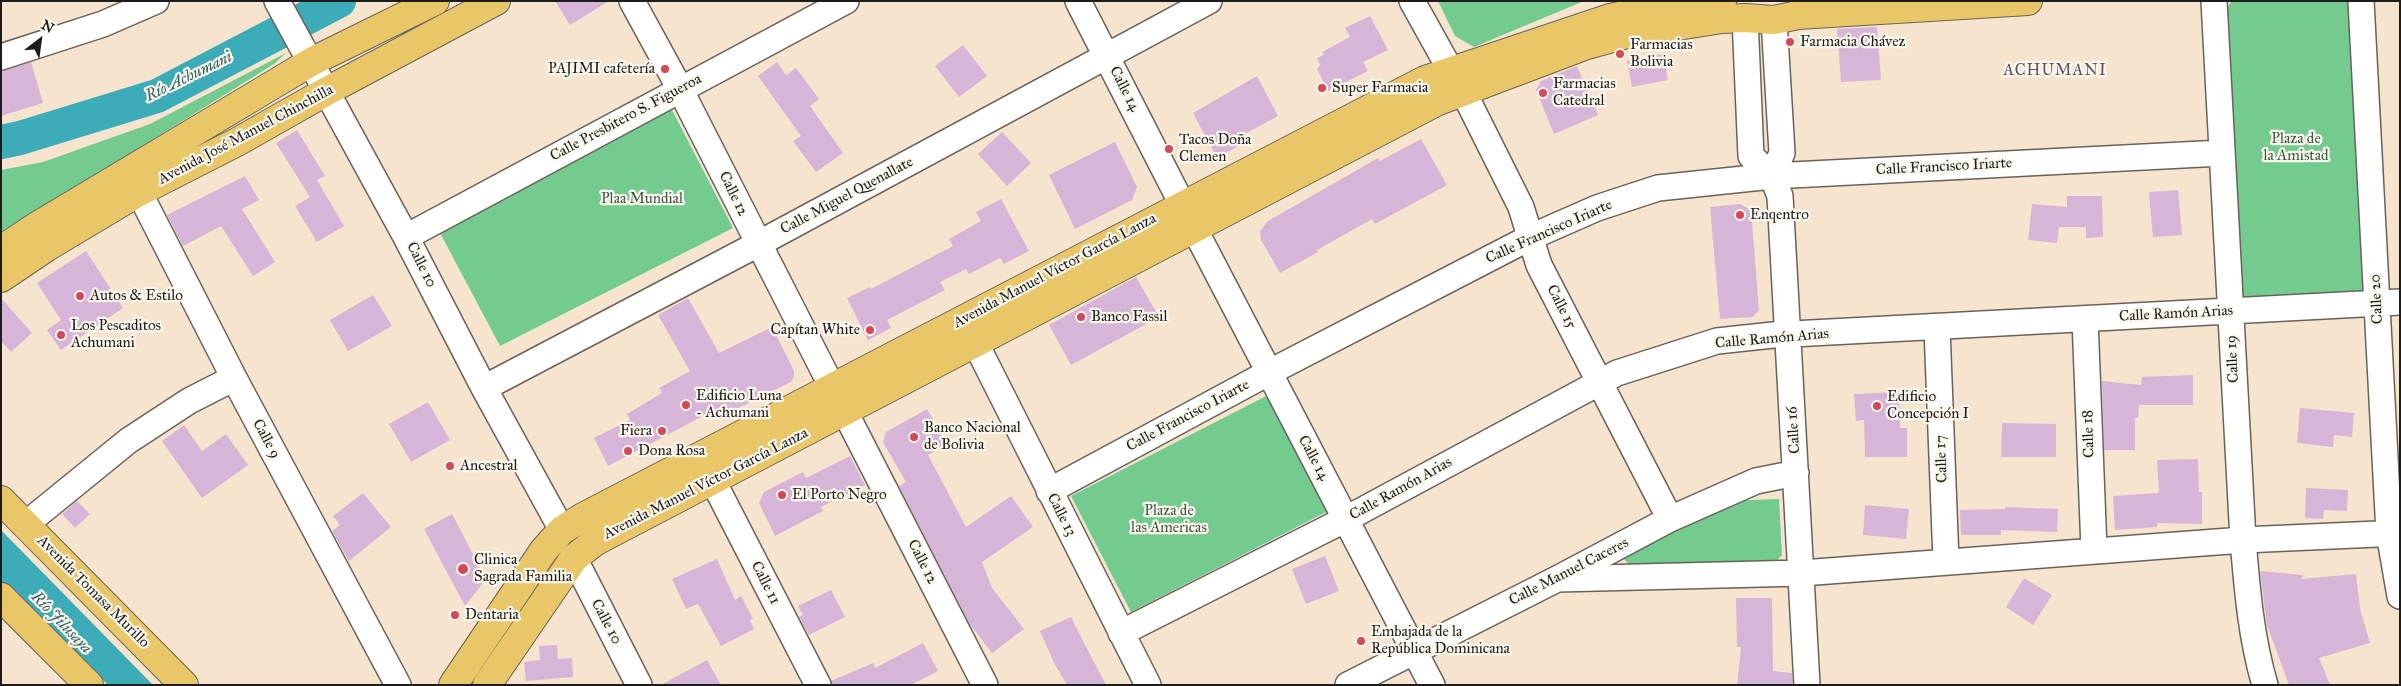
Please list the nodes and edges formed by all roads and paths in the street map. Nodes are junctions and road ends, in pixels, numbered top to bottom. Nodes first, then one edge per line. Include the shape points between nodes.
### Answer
1 (156, 1) edge
2 (435, 1) edge
3 (496, 1) edge
4 (632, 1) edge
5 (846, 1) edge
6 (1078, 1) edge
7 (1209, 1) edge
8 (1412, 1) edge
9 (2028, 1) edge
10 (2214, 1) edge
11 (2361, 1) edge
12 (278, 3) edge
13 (1918, 5) edge
14 (1744, 7) edge
15 (1779, 10) edge
16 (308, 56) junction
17 (1107, 56) junction
18 (1, 57) edge
19 (1457, 81) junction
20 (680, 89) junction
21 (327, 91) junction
22 (2222, 153) junction
23 (1772, 176) junction
24 (139, 192) junction
25 (1182, 204) junction
26 (1195, 230) junction
27 (406, 237) junction
28 (1530, 237) junction
29 (758, 244) junction
30 (1, 250) edge
31 (1, 278) edge
32 (2388, 302) edge
33 (2230, 312) junction
34 (963, 319) junction
35 (2085, 319) junction
36 (1937, 328) junction
37 (1788, 335) junction
38 (976, 344) junction
39 (1268, 373) junction
40 (234, 378) junction
41 (1600, 381) junction
42 (832, 387) junction
43 (484, 388) junction
44 (845, 412) junction
45 (700, 457) junction
46 (1796, 472) junction
47 (713, 481) junction
48 (1049, 491) junction
49 (1, 500) edge
50 (1346, 519) junction
51 (1670, 519) junction
52 (26, 524) junction
53 (562, 530) junction
54 (2395, 533) edge
55 (2243, 540) junction
56 (2094, 550) junction
57 (574, 558) junction
58 (1946, 561) junction
59 (1802, 573) junction
60 (1557, 579) junction
61 (2400, 596) edge
62 (1, 597) edge
63 (1121, 633) junction
64 (1416, 650) junction
65 (89, 685) edge
66 (184, 685) edge
67 (398, 685) edge
68 (453, 685) edge
69 (487, 685) edge
70 (639, 685) edge
71 (818, 685) edge
72 (985, 685) edge
73 (1148, 685) edge
74 (1348, 685) edge
75 (1432, 685) edge
76 (1807, 685) edge
77 (2265, 685) edge

1 - 18 street via 103,24
2 - 16 main road, Avenida José Manuel Chinchilla
3 - 21 main road, Avenida José Manuel Chinchilla
4 - 20 street, Calle 12
5 - 20 street, Calle Presbitero S. Figueroa
6 - 17 street, Calle 14
7 - 17 street, Calle Miguel Quenallate
8 - 19 street, Calle 15
9 - 13 main road
10 - 22 street, Calle 19
11 - 32 street, Calle 20
12 - 16 street, Calle 10
13 - 15 main road
14 - 15 main road, Avenida Manuel Víctor García Lanza
14 - 19 main road, Avenida Manuel Víctor García Lanza via 1658,8 1610,18
14 - 23 street, Calle 16 via 1751,156
15 - 23 street via 1782,153
16 - 21 street, Calle 10
16 - 30 main road, Avenida José Manuel Chinchilla
17 - 25 street, Calle 14
17 - 29 street, Calle Miguel Quenallate
19 - 25 main road, Avenida Manuel Víctor García Lanza via 1425,80
19 - 26 main road, Avenida Manuel Víctor García Lanza via 1436,102
19 - 28 street, Calle 15 via 1521,207
20 - 27 street, Calle Presbitero S. Figueroa
20 - 29 street, Calle 12
21 - 24 main road, Avenida José Manuel Chinchilla
21 - 27 street, Calle 10
22 - 23 street, Calle Francisco Iriarte
22 - 33 street, Calle 19
23 - 28 street, Calle Francisco Iriarte via 1658,188 1598,208
23 - 37 street, Calle 16 via 1780,196
24 - 31 main road, Avenida José Manuel Chinchilla
24 - 40 street, Calle 9
25 - 26 main road
25 - 34 main road, Avenida Manuel Víctor García Lanza
26 - 38 main road, Avenida Manuel Víctor García Lanza
26 - 39 street, Calle 14
27 - 43 street, Calle 10
28 - 39 street, Calle Francisco Iriarte
28 - 41 street, Calle 15 via 1539,265
29 - 42 street, Calle 12
29 - 43 street, Calle Miguel Quenallate
32 - 33 street, Calle Ramón Arias
32 - 54 street, Calle 20
33 - 35 street, Calle Ramón Arias
33 - 55 street, Calle 19
34 - 38 main road
34 - 42 main road, Avenida Manuel Víctor García Lanza
35 - 36 street, Calle Ramón Arias
35 - 56 street, Calle 18
36 - 37 street, Calle Ramón Arias
36 - 58 street, Calle 17
37 - 41 street, Calle Ramón Arias via 1717,341 1651,360
37 - 46 street, Calle 16
38 - 44 main road, Avenida Manuel Víctor García Lanza
38 - 48 street, Calle 13
39 - 48 street, Calle Francisco Iriarte
39 - 50 street, Calle 14
40 - 52 street via 189,401 128,441
40 - 67 street, Calle 9
41 - 50 street, Calle Ramón Arias
41 - 51 street, Calle 15
42 - 44 main road
42 - 45 main road, Avenida Manuel Víctor García Lanza
43 - 53 street, Calle 10
44 - 47 main road, Avenida Manuel Víctor García Lanza
44 - 72 street, Calle 12
45 - 47 main road
45 - 53 main road, Avenida Manuel Víctor García Lanza
46 - 51 street, Calle Manuel Caceres via 1756,482
46 - 59 street, Calle 16
47 - 57 main road, Avenida Manuel Víctor García Lanza via 596,541
47 - 71 street, Calle 11
48 - 63 street, Calle 13
49 - 52 main road, Avenida Tomasa Murillo
50 - 63 street, Calle Ramón Arias
50 - 64 street, Calle 14
51 - 60 street, Calle Manuel Caceres
52 - 66 main road, Avenida Tomasa Murillo
53 - 57 main road
53 - 68 main road, Avenida Manuel Víctor García Lanza via 544,550
54 - 55 street
54 - 61 street, Calle 20
55 - 56 street
55 - 77 street, Calle 19 via 2248,594
56 - 58 street
57 - 69 main road, Avenida Manuel Víctor García Lanza
57 - 70 street, Calle 10
58 - 59 street
59 - 60 street
59 - 76 street, Calle 16
60 - 64 street, Calle Manuel Caceres
62 - 65 main road
63 - 73 street, Calle 13
64 - 74 street, Calle Manuel Caceres
64 - 75 street, Calle 14

